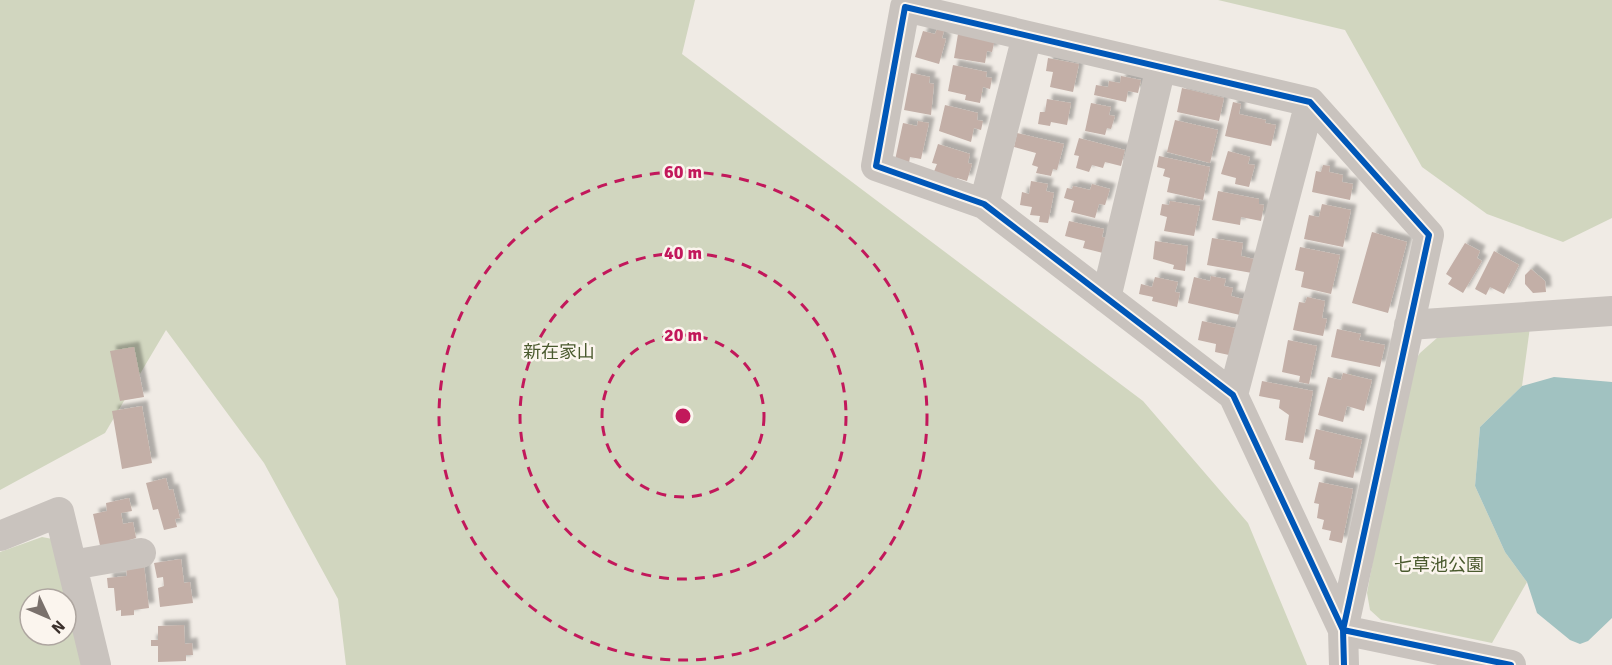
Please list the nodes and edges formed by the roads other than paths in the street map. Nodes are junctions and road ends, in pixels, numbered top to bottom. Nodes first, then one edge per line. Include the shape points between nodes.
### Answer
1 (1027, 36) junction
2 (1161, 67) junction
3 (1310, 102) junction
4 (984, 204) junction
5 (1106, 298) junction
6 (1612, 311) edge
7 (1409, 325) junction
8 (1233, 395) junction
9 (0, 536) edge
10 (141, 553) dead end
11 (72, 565) junction
12 (1343, 630) junction
13 (96, 665) edge
14 (1344, 665) edge
15 (1511, 665) edge

1 - 2 street
1 - 4 street
1 - 4 street via 905,7 876,166
2 - 3 street
2 - 5 street
3 - 7 street via 1429,235
3 - 8 street
4 - 5 street
5 - 8 street
6 - 7 street
7 - 12 street
8 - 12 street
9 - 11 street via 59,512
10 - 11 street
11 - 13 street
12 - 14 street
12 - 15 street

